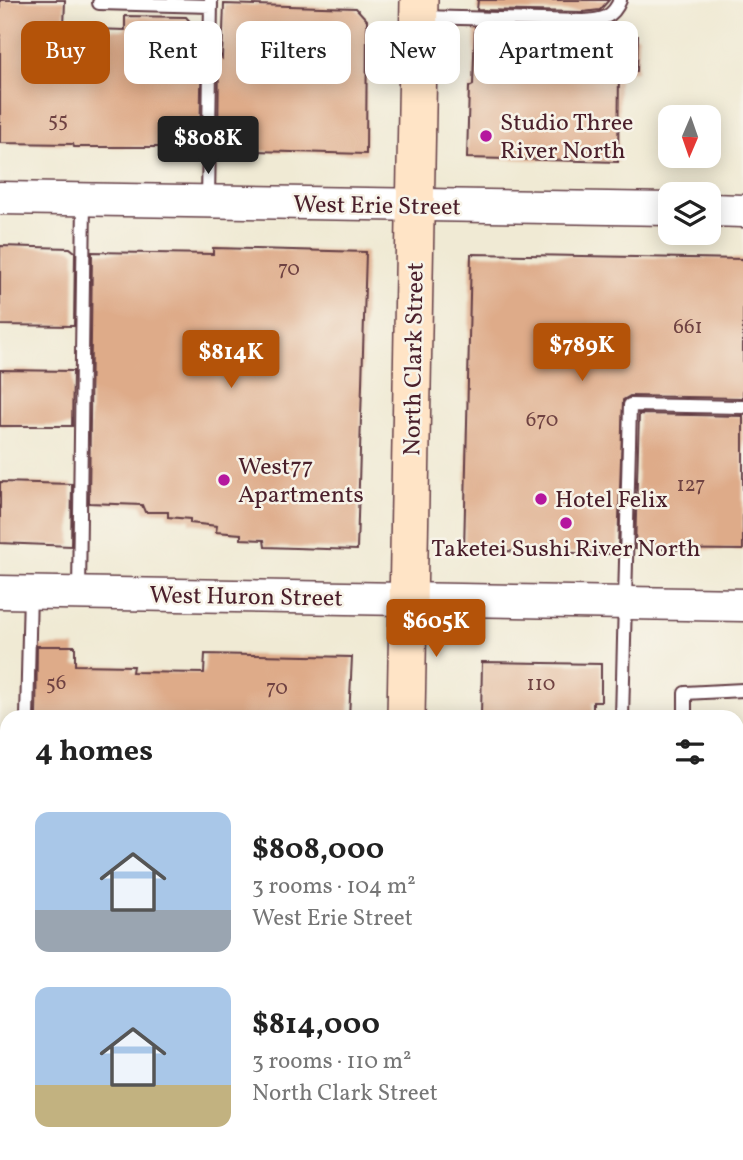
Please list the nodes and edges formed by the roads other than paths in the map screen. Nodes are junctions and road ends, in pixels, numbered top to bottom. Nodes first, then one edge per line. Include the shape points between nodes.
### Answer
1 (620, 0) edge
2 (99, 3) dead end
3 (211, 3) edge
4 (419, 9) edge
5 (0, 198) edge
6 (84, 200) junction
7 (208, 202) junction
8 (415, 205) junction
9 (658, 209) edge
10 (721, 210) edge
11 (743, 211) edge
12 (743, 407) edge
13 (15, 592) edge
14 (79, 593) junction
15 (409, 598) junction
16 (625, 602) junction
17 (743, 604) edge
18 (743, 690) edge
19 (26, 710) edge
20 (406, 710) edge
21 (622, 710) edge
22 (685, 710) edge

1 - 4 lane via 604,20 583,21
2 - 3 lane
3 - 7 lane
4 - 8 main road, North Clark Street
5 - 6 street, West Erie Street
6 - 7 street, West Erie Street
6 - 14 lane
7 - 8 street, West Erie Street
8 - 9 street, West Erie Street
8 - 15 main road, North Clark Street
10 - 11 street
12 - 16 lane via 630,405
13 - 14 street, West Huron Street
13 - 19 lane
14 - 15 street, West Huron Street
15 - 16 street, West Huron Street
15 - 20 main road, North Clark Street
16 - 17 street, West Huron Street
16 - 21 lane
18 - 22 lane via 685,693

